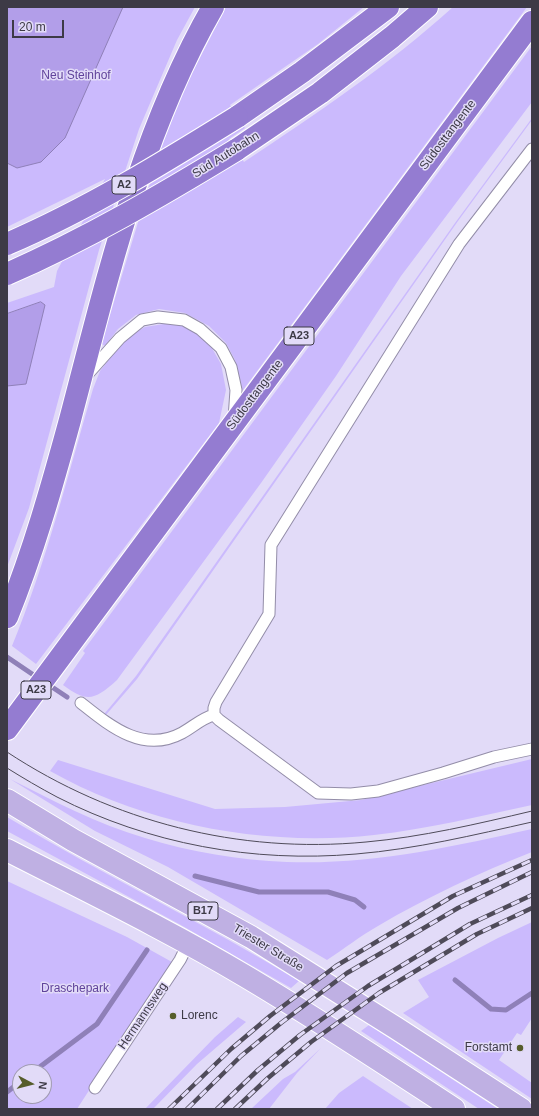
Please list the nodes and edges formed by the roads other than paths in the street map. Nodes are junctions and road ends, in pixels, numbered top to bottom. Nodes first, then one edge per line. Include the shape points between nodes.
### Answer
1 (213, 7) edge
2 (388, 7) edge
3 (428, 7) edge
4 (532, 22) edge
5 (532, 148) edge
6 (7, 244) edge
7 (7, 274) edge
8 (79, 384) junction
9 (234, 423) junction
10 (9, 614) edge
11 (81, 703) dead end
12 (214, 715) junction
13 (7, 729) edge
14 (532, 749) edge
15 (7, 800) edge
16 (7, 850) edge
17 (188, 944) junction
18 (95, 1088) dead end
19 (454, 1109) edge
20 (521, 1109) edge

1 - 8 highway via 183,66 144,160 124,221
2 - 6 highway, A2, bridge via 302,72 167,161
3 - 7 highway, Süd Autobahn / A2, bridge via 320,93 236,150 171,190 101,228
4 - 9 highway, Südosttangente / A23
5 - 12 lane via 459,244 271,545 269,614 216,702
8 - 9 lane via 120,338 142,320 158,317 184,320 200,329 221,348 231,368 236,390
8 - 10 highway via 44,512
9 - 13 highway, Südosttangente / A23
11 - 12 lane via 127,735 146,740 181,734 207,716
12 - 14 lane via 318,793 351,794 378,791 494,757
15 - 20 main road, Triester Straße / B17 via 73,840 251,937
16 - 17 main road
17 - 18 lane, Hermannsweg
17 - 19 main road via 363,1049

